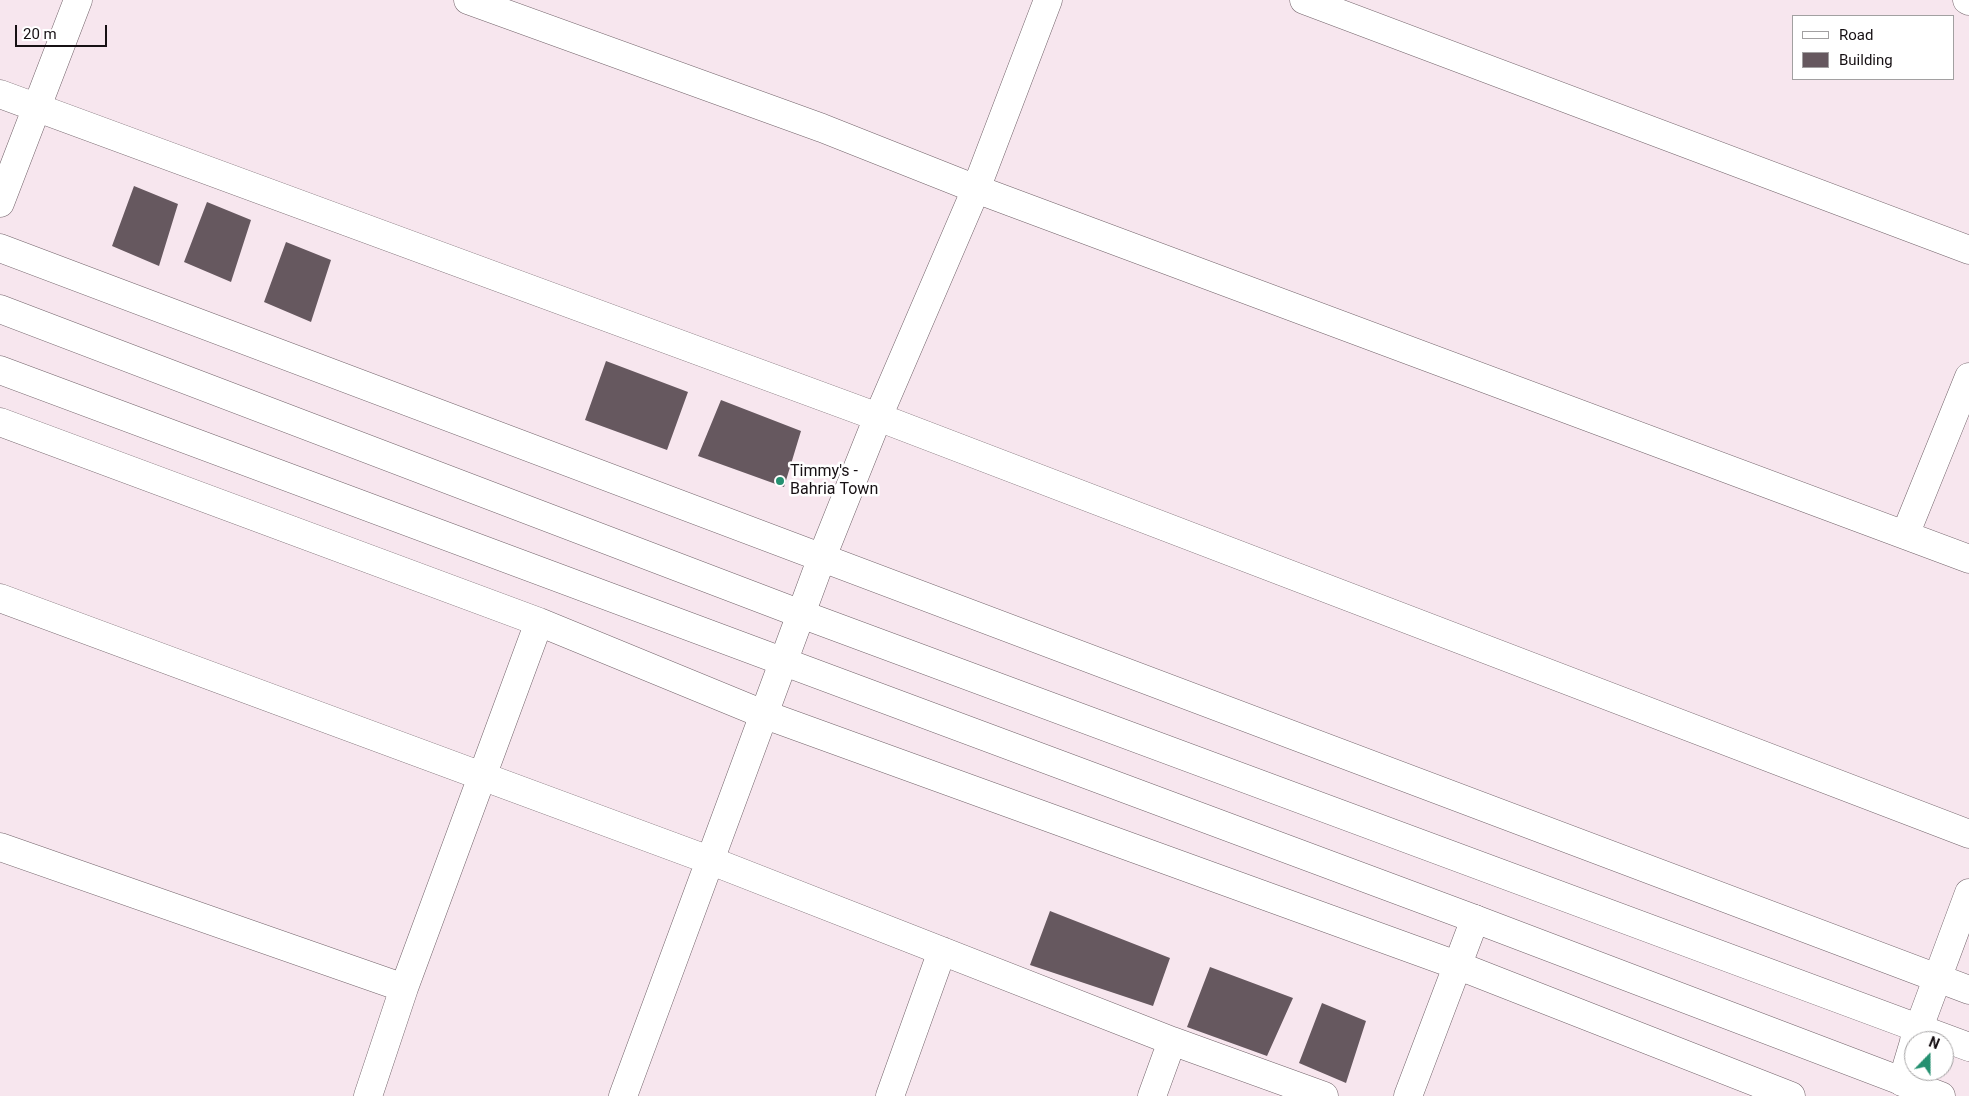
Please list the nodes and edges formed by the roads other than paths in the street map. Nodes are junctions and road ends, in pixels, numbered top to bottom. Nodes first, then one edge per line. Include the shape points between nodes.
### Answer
1 (78, 0) edge
2 (468, 0) edge
3 (1048, 0) edge
4 (1304, 0) edge
5 (0, 94) edge
6 (36, 108) junction
7 (976, 189) junction
8 (0, 203) edge
9 (0, 248) edge
10 (1969, 250) edge
11 (0, 310) edge
12 (0, 370) edge
13 (1969, 377) edge
14 (878, 417) junction
15 (0, 422) edge
16 (1905, 535) junction
17 (822, 557) junction
18 (1969, 559) edge
19 (0, 598) edge
20 (801, 614) junction
21 (539, 622) junction
22 (783, 663) junction
23 (763, 714) junction
24 (482, 774) junction
25 (1969, 834) edge
26 (0, 847) edge
27 (709, 860) junction
28 (1969, 893) edge
29 (1475, 919) junction
30 (942, 951) junction
31 (1459, 966) junction
32 (1939, 979) junction
33 (404, 988) junction
34 (1969, 990) edge
35 (1918, 1031) edge
36 (1904, 1032) edge
37 (1172, 1041) junction
38 (1954, 1044) edge
39 (1969, 1047) edge
40 (1904, 1076) edge
41 (1902, 1082) junction
42 (368, 1096) edge
43 (624, 1096) edge
44 (890, 1096) edge
45 (1152, 1096) edge
46 (1324, 1096) edge
47 (1408, 1096) edge
48 (1791, 1096) edge
49 (1941, 1096) edge

1 - 6 street
2 - 7 street via 822,128
3 - 7 street
4 - 10 street
5 - 6 street
6 - 8 street
6 - 14 street
7 - 14 street
7 - 16 street
9 - 17 street
11 - 20 street
12 - 22 street
13 - 16 street
14 - 17 street
14 - 25 street
15 - 21 street
16 - 18 street
17 - 20 street
17 - 32 street
19 - 24 street
20 - 22 street
20 - 36 street
21 - 23 street
21 - 24 street
22 - 23 street
22 - 29 street
23 - 27 street
23 - 31 street
24 - 27 street
24 - 33 street
26 - 33 street
27 - 30 street
27 - 43 street
28 - 32 street
29 - 31 street
29 - 41 street
30 - 37 street
30 - 44 street
31 - 47 street
31 - 48 street
32 - 34 street
32 - 35 street
33 - 42 street
37 - 45 street
37 - 46 street
38 - 39 street
40 - 41 street
41 - 49 street

